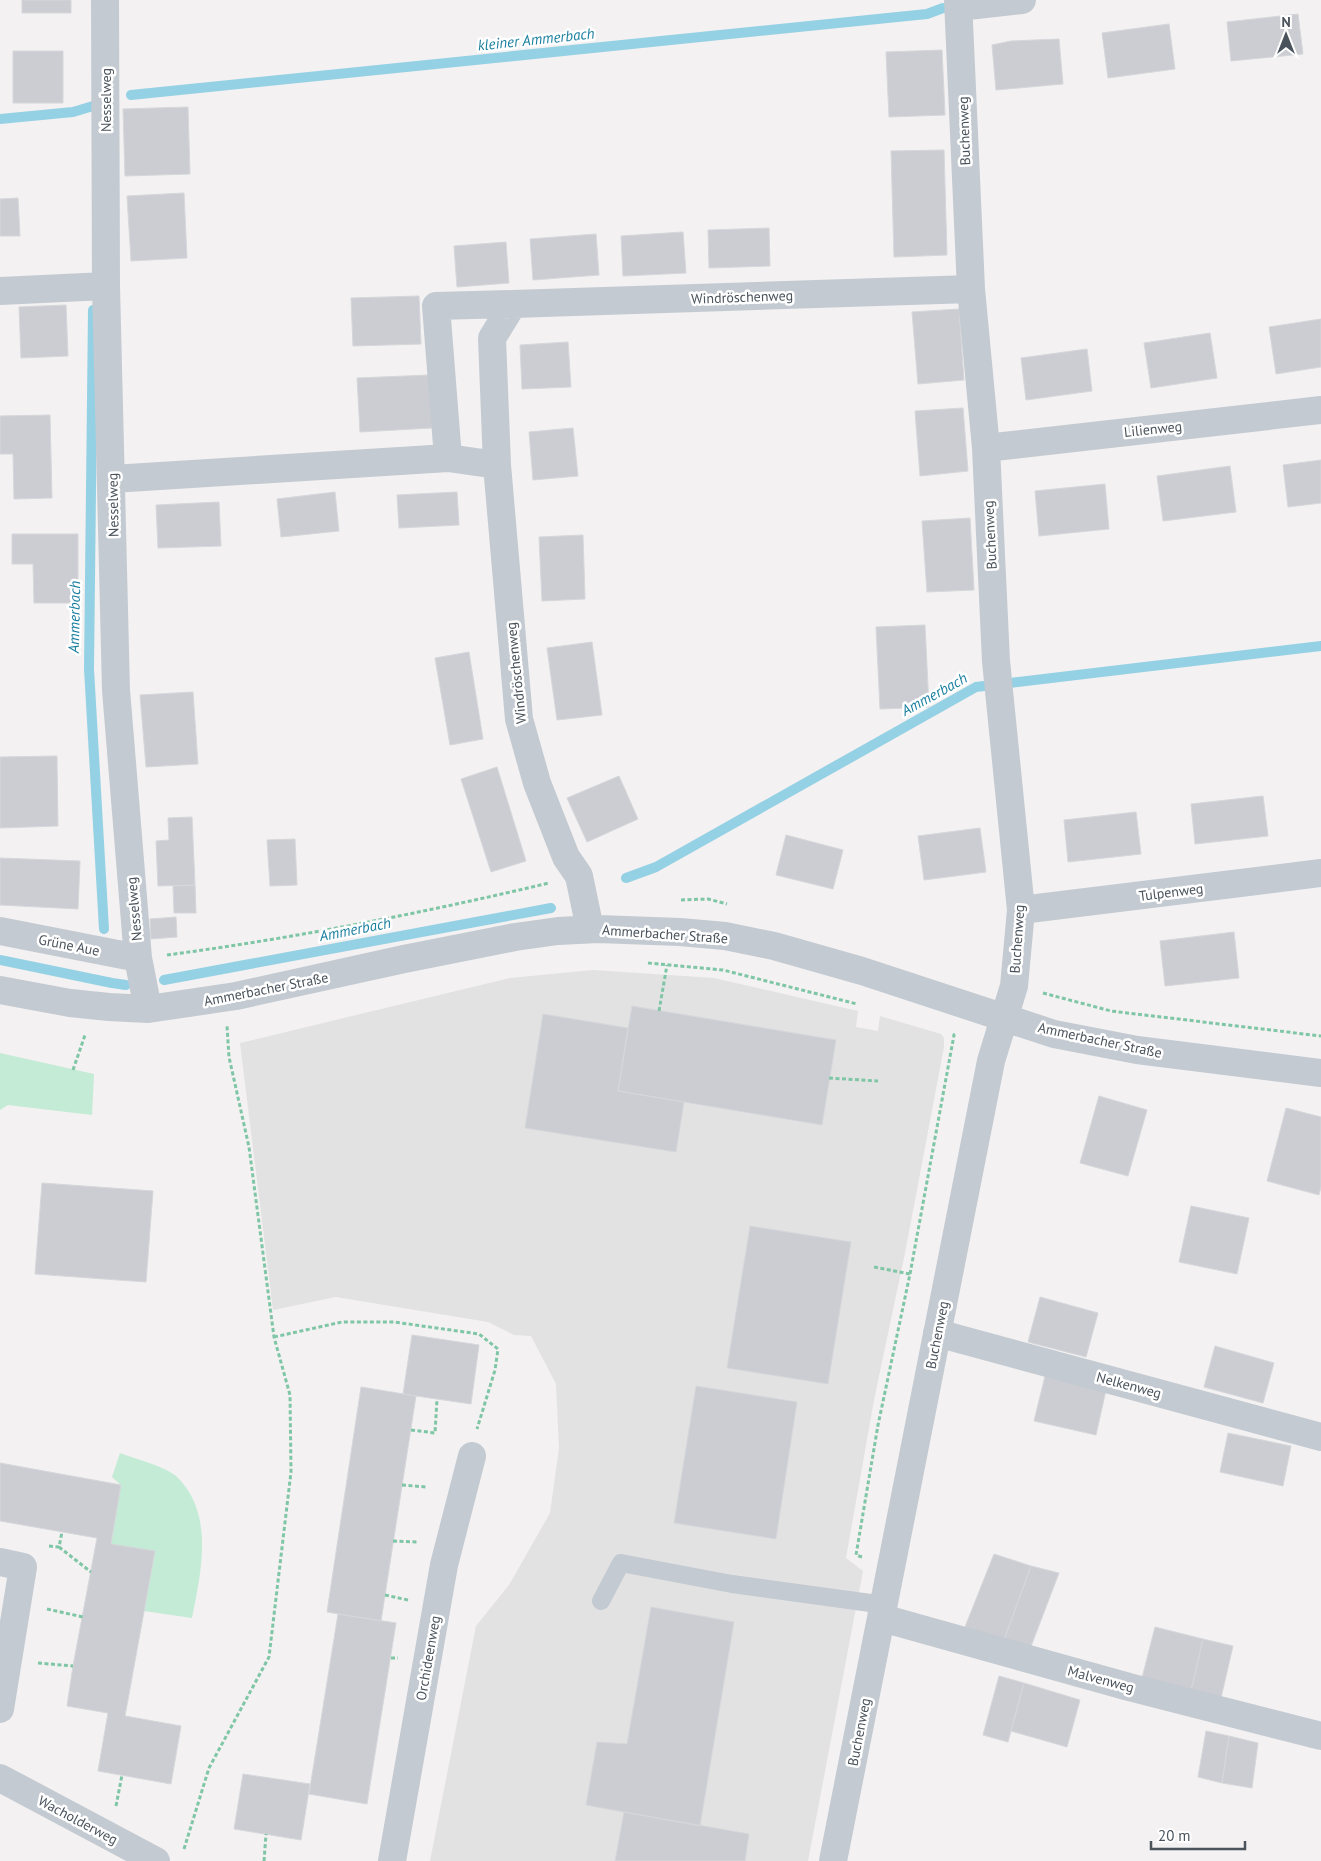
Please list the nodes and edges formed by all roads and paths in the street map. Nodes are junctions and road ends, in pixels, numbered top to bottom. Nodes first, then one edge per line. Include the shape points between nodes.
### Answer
1 (105, 0) edge
2 (1022, 0) edge
3 (958, 4) edge
4 (106, 286) junction
5 (971, 289) junction
6 (0, 291) edge
7 (513, 304) junction
8 (1321, 410) edge
9 (986, 448) junction
10 (448, 458) junction
11 (497, 465) junction
12 (112, 479) junction
13 (1321, 873) edge
14 (579, 876) junction
15 (1021, 910) junction
16 (590, 929) junction
17 (0, 931) edge
18 (138, 958) junction
19 (640, 962) dead end
20 (667, 965) junction
21 (1014, 986) junction
22 (0, 990) edge
23 (224, 998) junction
24 (863, 1005) dead end
25 (148, 1009) junction
26 (659, 1011) dead end
27 (1005, 1018) junction
28 (237, 1026) dead end
29 (227, 1028) junction
30 (86, 1030) dead end
31 (218, 1030) dead end
32 (945, 1032) dead end
33 (1321, 1036) edge
34 (73, 1070) dead end
35 (1321, 1073) edge
36 (829, 1078) dead end
37 (878, 1081) dead end
38 (874, 1267) dead end
39 (910, 1274) junction
40 (937, 1333) junction
41 (274, 1336) junction
42 (437, 1399) dead end
43 (411, 1430) dead end
44 (1321, 1437) edge
45 (474, 1443) joint
46 (402, 1485) dead end
47 (426, 1487) dead end
48 (62, 1532) dead end
49 (394, 1540) dead end
50 (422, 1543) dead end
51 (49, 1546) dead end
52 (60, 1547) junction
53 (870, 1559) dead end
54 (0, 1562) edge
55 (91, 1572) dead end
56 (385, 1595) dead end
57 (410, 1600) dead end
58 (601, 1601) dead end
59 (39, 1608) dead end
60 (884, 1612) junction
61 (83, 1617) dead end
62 (30, 1662) dead end
63 (73, 1666) dead end
64 (0, 1708) edge
65 (1321, 1736) edge
66 (122, 1775) dead end
67 (0, 1778) edge
68 (116, 1806) dead end
69 (266, 1834) dead end
70 (183, 1852) dead end
71 (156, 1861) edge
72 (264, 1861) edge
73 (392, 1861) edge
74 (833, 1861) edge

1 - 4 street, Nesselweg
2 - 3 street
3 - 5 street, Buchenweg
4 - 6 street
4 - 12 street, Nesselweg
5 - 7 street, Windröschenweg
5 - 9 street, Buchenweg
7 - 10 street, Windröschenweg via 436,306
7 - 11 street, Windröschenweg via 492,338
8 - 9 street, Lilienweg
9 - 15 street, Buchenweg via 996,661
10 - 11 street
10 - 12 street
11 - 14 street, Windröschenweg via 519,719 537,783 566,857
12 - 18 street, Nesselweg via 116,690
13 - 15 street, Tulpenweg
14 - 16 street, Windröschenweg
14 - 18 path via 474,901 246,944
15 - 21 street, Buchenweg
16 - 23 street, Ammerbacher Straße via 515,937
16 - 27 street, Ammerbacher Straße via 724,936 774,946
17 - 18 street, Grüne Aue
18 - 25 street, Nesselweg
19 - 20 path
20 - 24 path via 722,970
20 - 26 path
21 - 27 street, Buchenweg
21 - 33 path via 1111,1011
22 - 25 street, Ammerbacher Straße via 70,1003
23 - 25 street, Ammerbacher Straße
23 - 29 path
27 - 35 street, Ammerbacher Straße via 1054,1034 1137,1050
27 - 40 street, Buchenweg via 991,1061
28 - 29 path
29 - 31 path
29 - 41 path via 229,1057 249,1147
30 - 34 path
32 - 39 path via 954,1035
36 - 37 path
38 - 39 path
39 - 53 path via 878,1425 856,1555
40 - 44 street, Nelkenweg
40 - 60 street, Buchenweg
41 - 45 path via 342,1322 394,1322 479,1334 498,1348
41 - 70 path via 290,1395 291,1472 269,1657 209,1768
42 - 43 path via 434,1433
45 - 73 street, Orchideenweg via 444,1565
46 - 47 path
48 - 52 path
49 - 50 path
51 - 52 path
52 - 55 path
54 - 64 street via 23,1567
56 - 57 path
58 - 60 lane via 621,1563
59 - 61 path
60 - 65 street, Malvenweg via 1129,1687
60 - 74 street, Buchenweg
62 - 63 path
66 - 68 path
67 - 71 street, Wacholderweg
69 - 72 path

